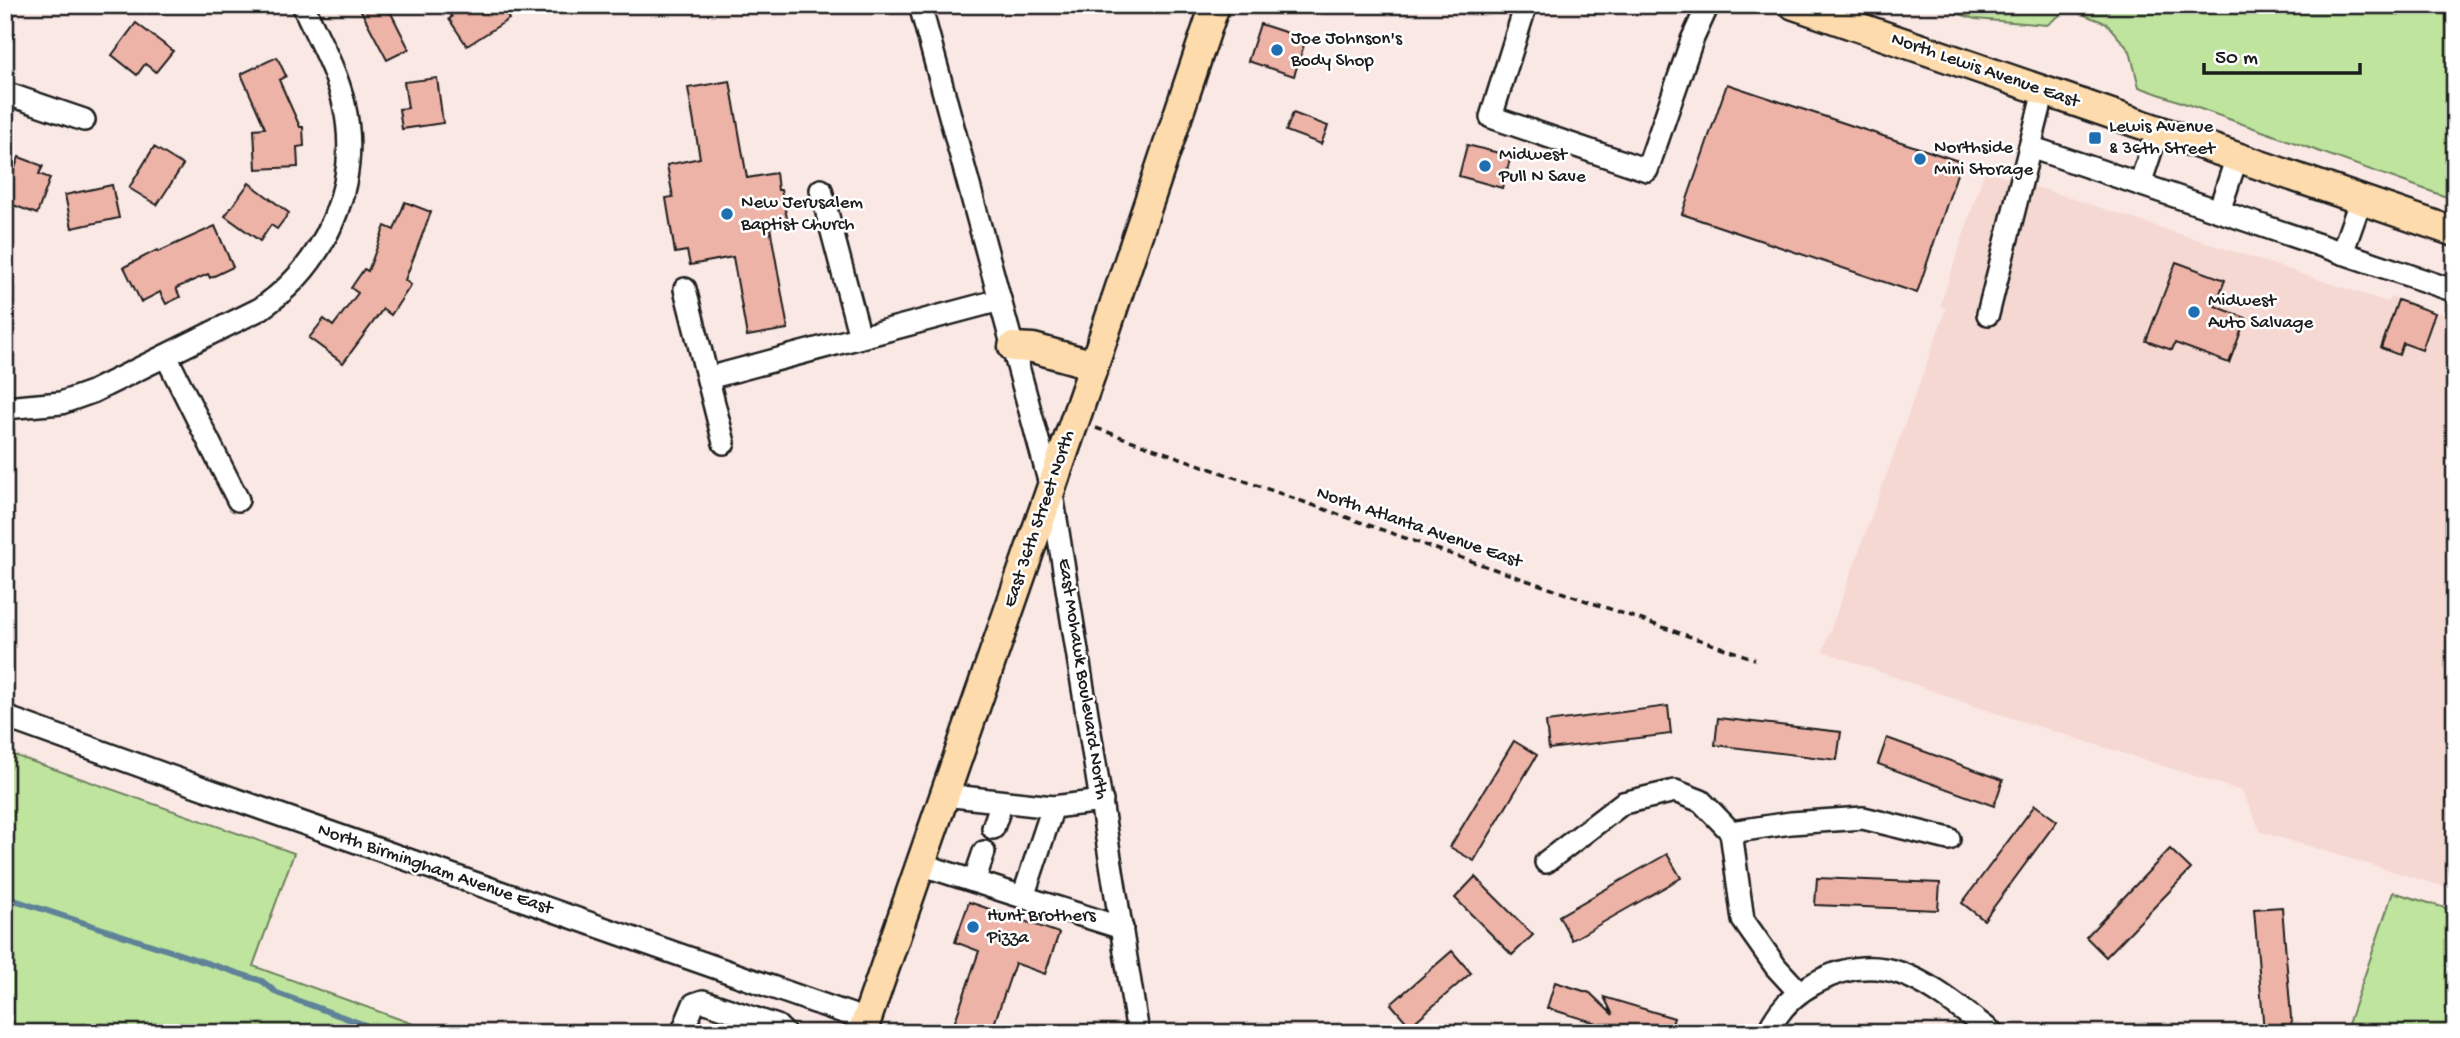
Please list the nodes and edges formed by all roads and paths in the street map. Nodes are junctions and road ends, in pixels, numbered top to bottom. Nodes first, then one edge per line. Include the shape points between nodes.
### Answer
1 (303, 5) edge
2 (920, 5) edge
3 (1215, 5) edge
4 (1524, 5) edge
5 (1708, 5) edge
6 (1794, 5) edge
7 (2044, 91) junction
8 (5, 93) edge
9 (84, 120) dead end
10 (2158, 130) junction
11 (2030, 147) junction
12 (2237, 157) junction
13 (2140, 184) junction
14 (821, 190) dead end
15 (2361, 200) junction
16 (2218, 211) junction
17 (2455, 232) edge
18 (2342, 253) junction
19 (685, 289) dead end
20 (2455, 291) edge
21 (1000, 300) junction
22 (1988, 314) dead end
23 (860, 337) junction
24 (1013, 347) junction
25 (166, 356) junction
26 (1094, 365) junction
27 (708, 379) junction
28 (5, 408) edge
29 (1075, 420) junction
30 (724, 443) dead end
31 (1051, 488) junction
32 (238, 500) dead end
33 (1755, 659) dead end
34 (5, 717) edge
35 (944, 795) junction
36 (1102, 801) junction
37 (1002, 802) junction
38 (1053, 807) junction
39 (993, 828) dead end
40 (1731, 832) junction
41 (1949, 839) dead end
42 (984, 852) dead end
43 (1546, 862) dead end
44 (920, 864) junction
45 (974, 881) junction
46 (1023, 897) junction
47 (1122, 928) junction
48 (749, 979) junction
49 (1799, 992) junction
50 (743, 1021) edge
51 (864, 1026) edge
52 (682, 1033) edge
53 (784, 1033) edge
54 (1138, 1033) edge
55 (1768, 1033) edge
56 (1993, 1033) edge

1 - 25 street via 344,104 349,158 335,219 310,265 280,295
2 - 21 street, East Mohawk Boulevard North
3 - 26 main road, East 36th Street North
4 - 5 street via 1491,117 1647,170
6 - 7 main road, North Lewis Avenue East
7 - 10 main road, North Lewis Avenue East
7 - 11 street
8 - 9 street
10 - 12 main road, North Lewis Avenue East
10 - 13 street
11 - 13 street
11 - 22 street
12 - 15 main road, North Lewis Avenue East
12 - 16 street
13 - 16 street
14 - 23 street
15 - 17 main road, North Lewis Avenue East
15 - 18 street
16 - 18 street
18 - 20 street
19 - 27 street
21 - 23 street
21 - 24 street, East Mohawk Boulevard North
23 - 27 street
24 - 26 main road
24 - 31 street, East Mohawk Boulevard North
25 - 28 street via 61,403
25 - 32 street
26 - 29 main road, East 36th Street North
27 - 30 street
29 - 31 main road, East 36th Street North
29 - 33 path, North Atlanta Avenue East
31 - 35 main road, East 36th Street North
31 - 36 street, East Mohawk Boulevard North
34 - 48 street, North Birmingham Avenue East
35 - 37 street
35 - 44 main road, East 36th Street North
36 - 38 street
36 - 47 street, East Mohawk Boulevard North
37 - 38 street
37 - 39 street
38 - 46 street
40 - 41 street via 1863,818
40 - 43 street via 1701,801 1675,791 1623,803
40 - 49 street via 1743,920
42 - 45 street
44 - 45 street
44 - 51 main road, East 36th Street North
45 - 46 street
46 - 47 street
47 - 54 street, East Mohawk Boulevard North
48 - 50 street
48 - 51 street, North Birmingham Avenue East
49 - 55 street
49 - 56 street via 1845,970 1885,967 1928,984
50 - 52 street via 703,1000 689,1011
50 - 53 street via 777,1026

